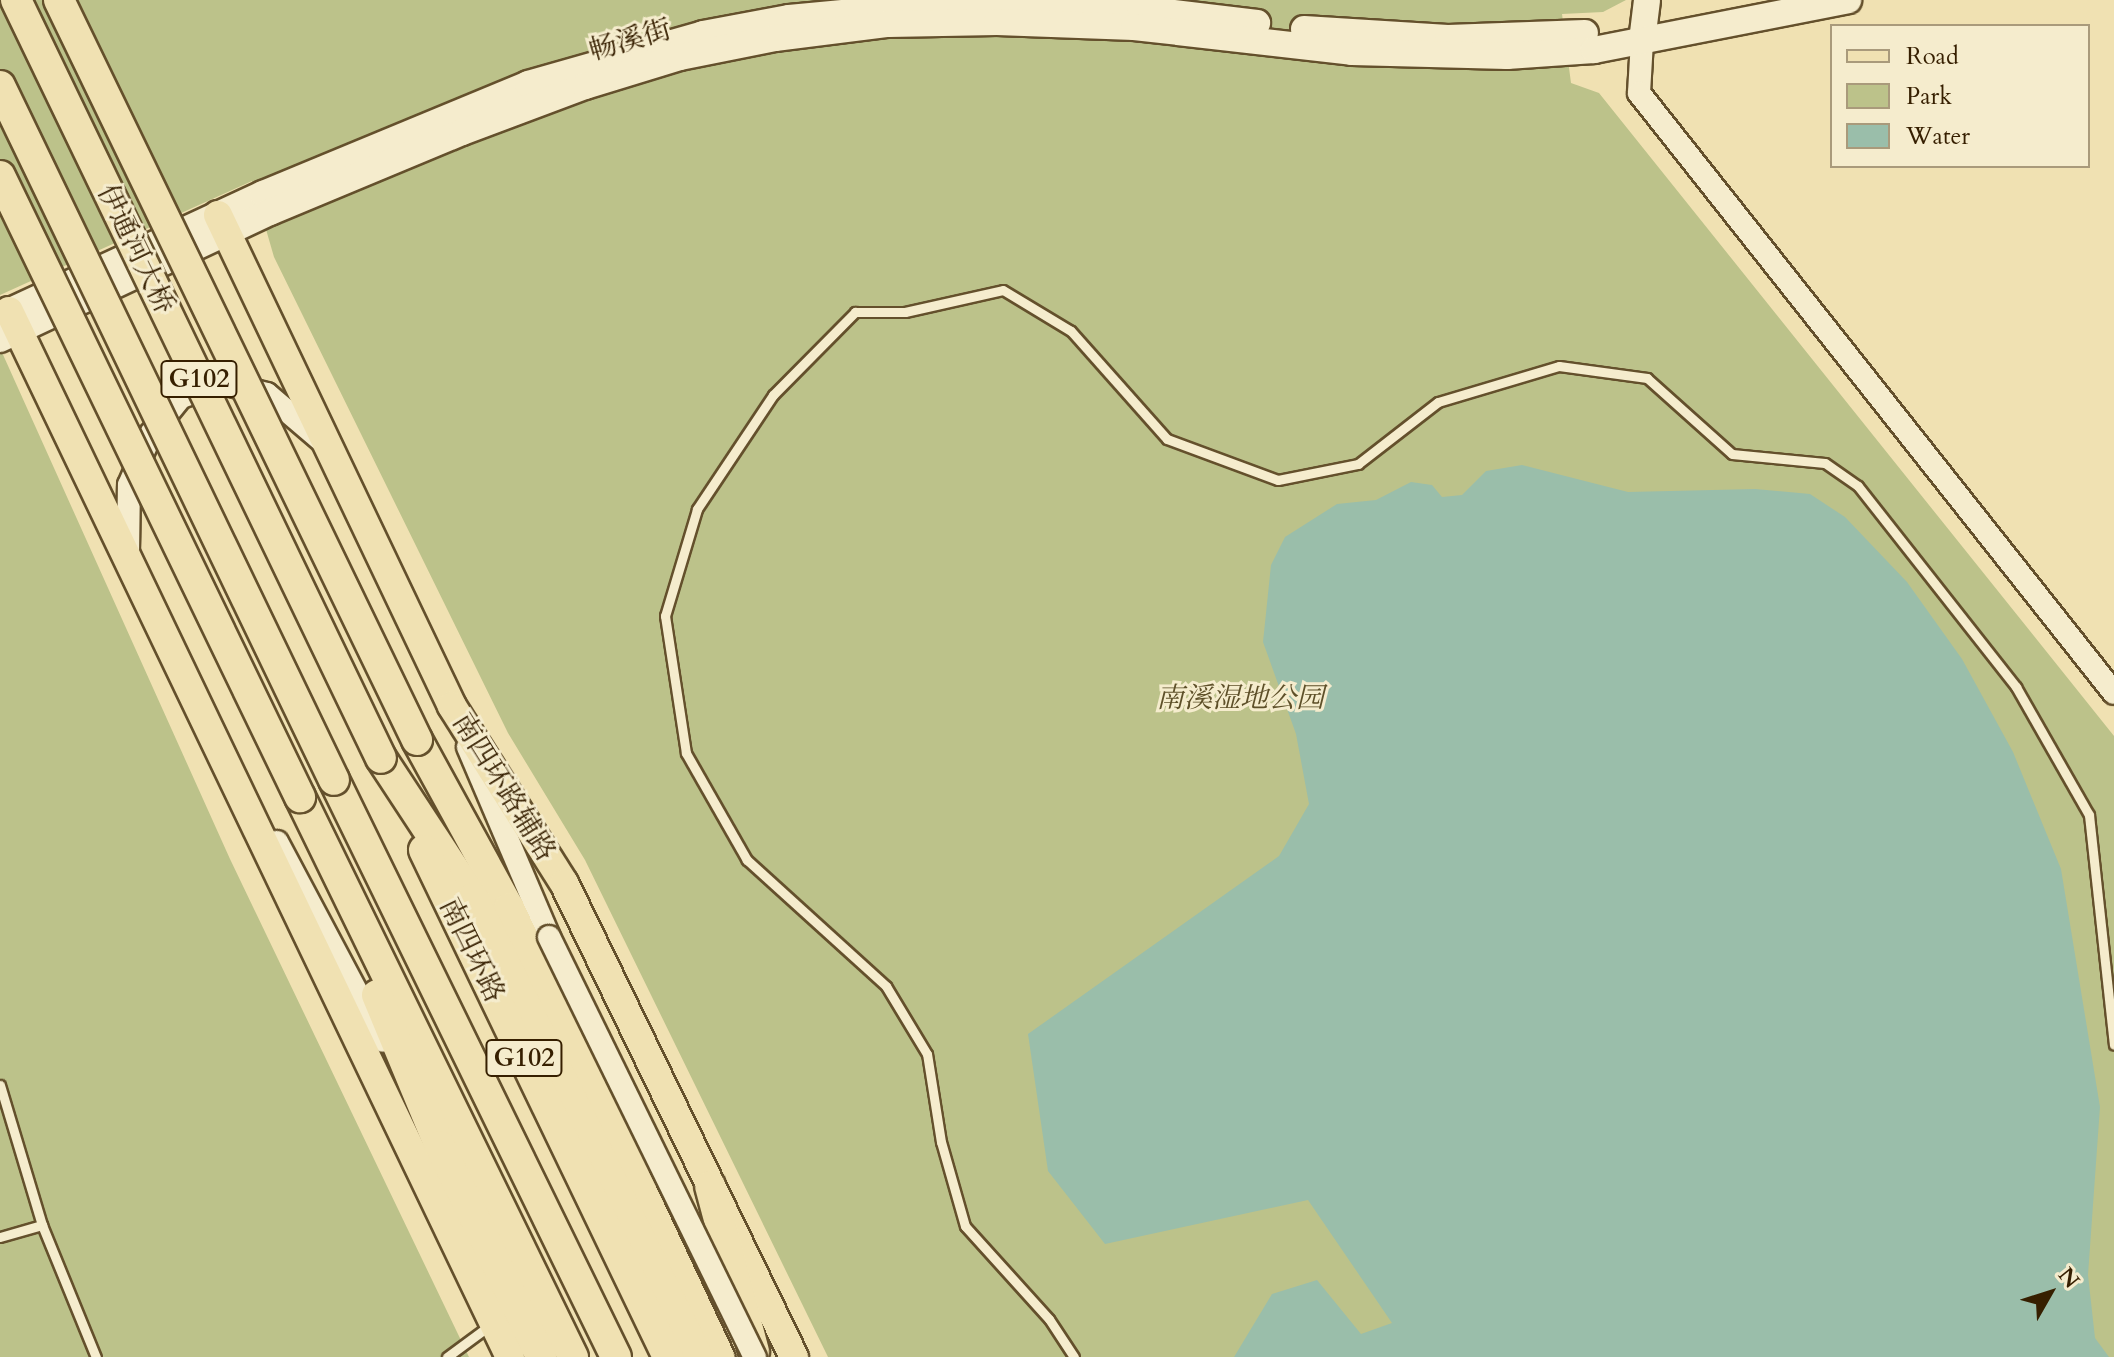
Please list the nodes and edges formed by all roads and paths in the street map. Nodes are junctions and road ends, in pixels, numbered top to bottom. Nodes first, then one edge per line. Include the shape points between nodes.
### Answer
1 (16, 0) edge
2 (59, 0) edge
3 (1765, 0) edge
4 (1848, 0) edge
5 (1645, 22) edge
6 (0, 86) edge
7 (0, 176) edge
8 (222, 224) junction
9 (7, 324) edge
10 (326, 445) junction
11 (128, 555) junction
12 (2114, 693) edge
13 (452, 706) junction
14 (206, 715) junction
15 (381, 758) junction
16 (334, 780) joint
17 (302, 802) junction
18 (468, 833) junction
19 (498, 952) junction
20 (383, 1027) junction
21 (2114, 1045) edge
22 (0, 1085) edge
23 (710, 1186) junction
24 (42, 1225) junction
25 (0, 1237) edge
26 (494, 1323) junction
27 (96, 1357) edge
28 (447, 1357) edge
29 (510, 1357) edge
30 (541, 1357) edge
31 (573, 1357) edge
32 (616, 1357) edge
33 (668, 1357) edge
34 (698, 1357) edge
35 (719, 1357) edge
36 (755, 1357) edge
37 (794, 1357) edge
38 (1074, 1357) edge

1 - 15 highway, 伊通河大桥 / G102, bridge
2 - 18 highway, bridge via 417,740
3 - 5 main road, 畅溪街
4 - 5 main road, 畅溪街
5 - 8 main road, 畅溪街 via 1507,56 1352,52 1134,27 997,22 888,24 775,38 680,57 585,86
5 - 12 street via 1639,93
6 - 16 highway, 伊通河大桥 / G102, bridge
7 - 17 highway, bridge
8 - 9 main road, 畅溪街
8 - 10 main road, 南四环路辅路
9 - 11 main road
10 - 11 street via 267,394 222,383 181,397 151,434 129,485
10 - 13 main road, 南四环路辅路
11 - 14 main road
13 - 23 main road, 南四环路辅路 via 564,883
13 - 36 street, bridge via 518,872
14 - 20 street
14 - 26 main road
15 - 19 highway via 473,898
15 - 33 highway, 南四环路 / G102
16 - 32 highway, 南四环路 / G102
17 - 20 highway via 325,884
17 - 31 highway
18 - 19 highway
18 - 35 highway via 604,1103
19 - 34 highway
20 - 30 highway
21 - 38 lane via 2089,815 2016,687 1858,486 1825,463 1732,454 1647,378 1559,366 1438,402 1358,464 1278,480 1167,439 1071,331 1003,290 905,312 855,312 773,395 697,509 665,616 686,753 747,860 886,986 927,1054 941,1142 965,1226 1049,1319
22 - 24 lane
23 - 36 highway
23 - 37 main road, 南四环路辅路
24 - 25 lane
24 - 27 lane
26 - 28 lane
26 - 29 main road

